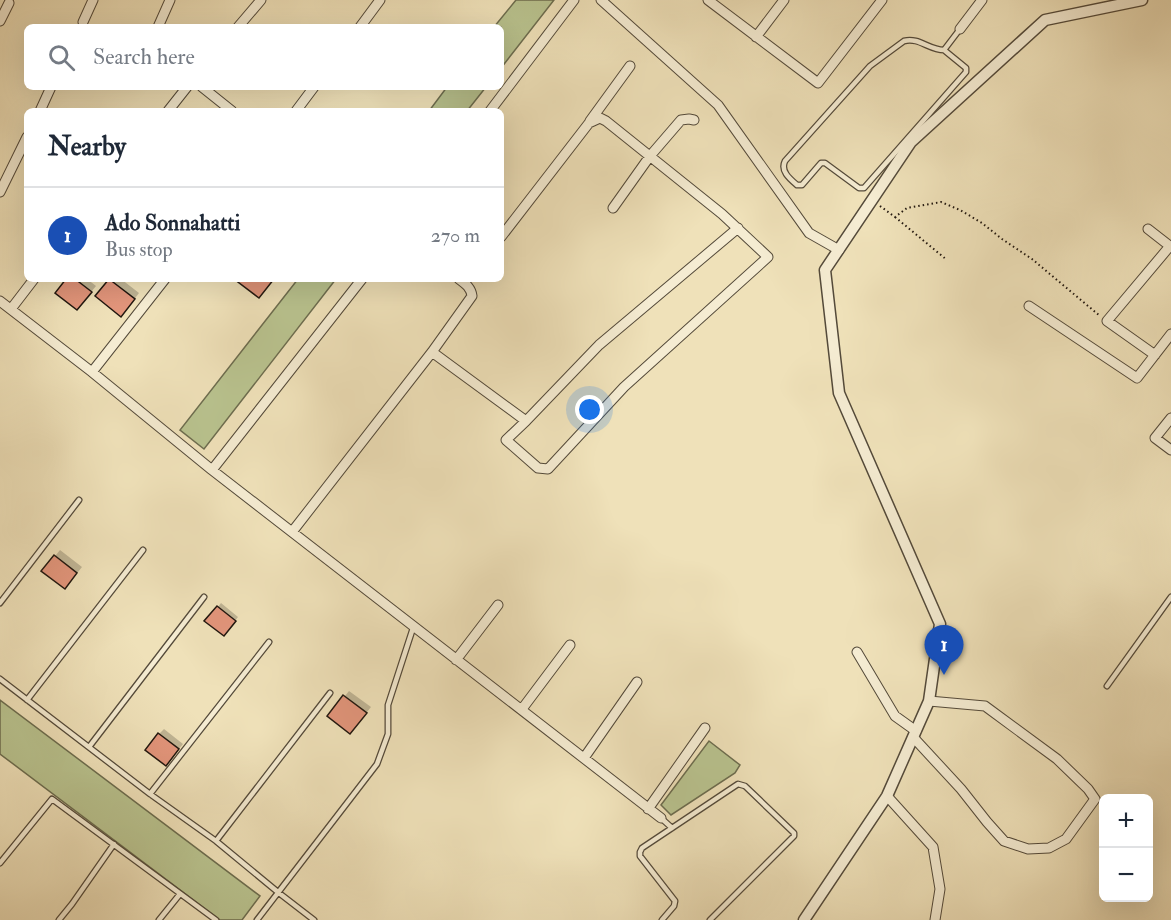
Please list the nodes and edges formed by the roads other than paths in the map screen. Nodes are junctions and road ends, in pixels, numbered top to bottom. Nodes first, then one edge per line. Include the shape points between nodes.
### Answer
1 (93, 0) edge
2 (170, 0) edge
3 (261, 0) edge
4 (380, 0) edge
5 (574, 0) edge
6 (601, 0) edge
7 (708, 0) edge
8 (784, 0) edge
9 (882, 0) edge
10 (982, 0) edge
11 (1142, 0) edge
12 (9, 3) dead end
13 (0, 21) edge
14 (83, 22) dead end
15 (159, 24) edge
16 (241, 24) edge
17 (362, 24) edge
18 (960, 29) joint
19 (756, 38) junction
20 (944, 50) junction
21 (630, 66) dead end
22 (50, 90) edge
23 (185, 90) edge
24 (206, 90) edge
25 (312, 90) edge
26 (41, 108) edge
27 (170, 108) edge
28 (228, 108) edge
29 (298, 108) edge
30 (492, 108) edge
31 (694, 120) dead end
32 (589, 123) junction
33 (24, 143) edge
34 (650, 156) junction
35 (0, 192) edge
36 (613, 208) dead end
37 (738, 228) junction
38 (1148, 229) dead end
39 (504, 233) edge
40 (1171, 246) edge
41 (839, 250) junction
42 (32, 282) edge
43 (163, 282) edge
44 (360, 282) edge
45 (465, 282) edge
46 (0, 301) edge
47 (1029, 306) dead end
48 (10, 309) junction
49 (1171, 334) edge
50 (432, 352) junction
51 (1155, 356) junction
52 (92, 372) junction
53 (1171, 418) edge
54 (525, 421) junction
55 (1171, 450) edge
56 (212, 470) junction
57 (79, 500) dead end
58 (292, 532) junction
59 (143, 550) dead end
60 (204, 597) dead end
61 (1171, 597) edge
62 (0, 603) edge
63 (498, 605) dead end
64 (414, 628) junction
65 (269, 642) dead end
66 (570, 645) dead end
67 (857, 652) dead end
68 (456, 660) junction
69 (0, 680) edge
70 (637, 682) dead end
71 (1107, 686) dead end
72 (330, 693) dead end
73 (27, 700) junction
74 (929, 701) junction
75 (522, 709) junction
76 (705, 728) dead end
77 (914, 734) junction
78 (89, 747) junction
79 (584, 758) junction
80 (150, 794) junction
81 (886, 796) junction
82 (648, 809) junction
83 (661, 818) joint
84 (672, 828) junction
85 (216, 841) junction
86 (114, 844) junction
87 (0, 863) edge
88 (279, 893) junction
89 (180, 894) junction
90 (59, 920) edge
91 (159, 920) edge
92 (216, 920) edge
93 (257, 920) edge
94 (314, 920) edge
95 (662, 920) edge
96 (710, 920) edge
97 (804, 920) edge
98 (935, 920) edge

1 - 14 street
2 - 15 street
3 - 16 street
4 - 17 street
5 - 30 street
6 - 41 street via 718,105 809,233
7 - 19 street
8 - 19 street
9 - 19 street via 818,83
10 - 18 street
11 - 41 street via 1045,20 911,142
12 - 13 street
18 - 20 lane
20 - 20 lane via 910,39 870,66 785,161 784,170 789,177 802,185 825,163 864,189 966,72
21 - 32 street
22 - 26 street
23 - 27 street
24 - 28 street
25 - 29 street
31 - 34 street via 681,120
32 - 34 street via 600,118 606,120
32 - 39 street
33 - 35 street
34 - 36 street
34 - 37 street
37 - 54 street via 599,345
37 - 54 street via 768,257 624,387 548,469 538,468 506,440
38 - 40 street
40 - 51 street via 1107,321
41 - 74 street via 825,270 839,393 940,624
42 - 48 street
43 - 52 street
44 - 56 street
45 - 50 street via 472,296
46 - 48 street
47 - 51 street via 1137,378
48 - 52 street
49 - 51 street
50 - 54 street
50 - 58 street
52 - 56 street
53 - 55 street via 1155,438
56 - 58 street
57 - 62 lane
58 - 64 street
59 - 73 lane
60 - 78 lane
61 - 71 lane
63 - 68 street
64 - 68 street
64 - 88 lane via 388,705 388,734 377,764
65 - 80 lane
66 - 75 street
67 - 77 street via 895,716
68 - 75 street
69 - 73 lane
70 - 79 street
72 - 85 lane
73 - 78 lane
74 - 77 street
74 - 77 street via 985,706 1057,759 1095,799 1066,839 1049,848 1028,849 1004,841
75 - 79 street
76 - 82 street
77 - 81 street
78 - 80 lane
79 - 82 street
80 - 85 lane
81 - 97 street
81 - 98 street via 933,847 940,889
82 - 83 street
83 - 84 lane
84 - 95 lane via 640,852 675,901
84 - 96 lane via 741,784 794,833
85 - 88 lane
86 - 87 lane via 52,799
86 - 89 lane
86 - 90 lane
88 - 93 lane
88 - 94 lane
89 - 91 lane
89 - 92 lane

